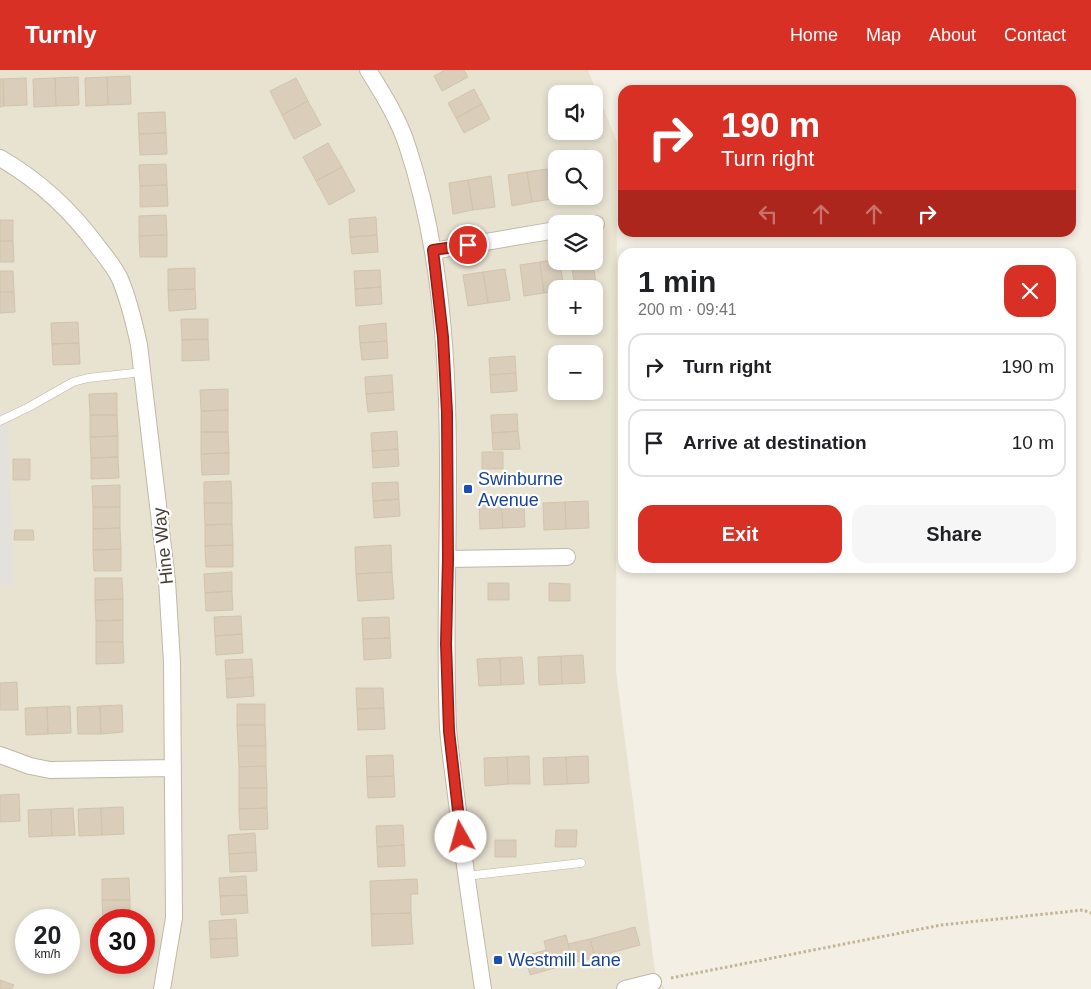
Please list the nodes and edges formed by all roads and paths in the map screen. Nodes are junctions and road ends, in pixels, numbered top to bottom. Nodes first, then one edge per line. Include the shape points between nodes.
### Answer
1 (368, 70) edge
2 (0, 158) edge
3 (548, 231) edge
4 (433, 250) junction
5 (143, 372) junction
6 (0, 421) edge
7 (567, 557) dead end
8 (448, 559) junction
9 (0, 755) edge
10 (173, 768) junction
11 (581, 863) dead end
12 (466, 876) junction
13 (1091, 913) edge
14 (653, 982) joint
15 (162, 989) edge
16 (483, 989) edge
17 (625, 989) edge

1 - 4 street via 389,103 406,143
2 - 5 street, Hine Way via 49,191 72,214 119,277 131,307
3 - 4 street
4 - 8 street via 443,337 447,413
5 - 6 lane via 73,382 30,408
5 - 10 street, Hine Way via 167,581
7 - 8 street
8 - 12 street via 449,731
9 - 10 street via 50,770
10 - 15 street, Hine Way via 174,918
11 - 12 lane
12 - 16 street
13 - 14 path via 1083,910 941,926
14 - 17 street

